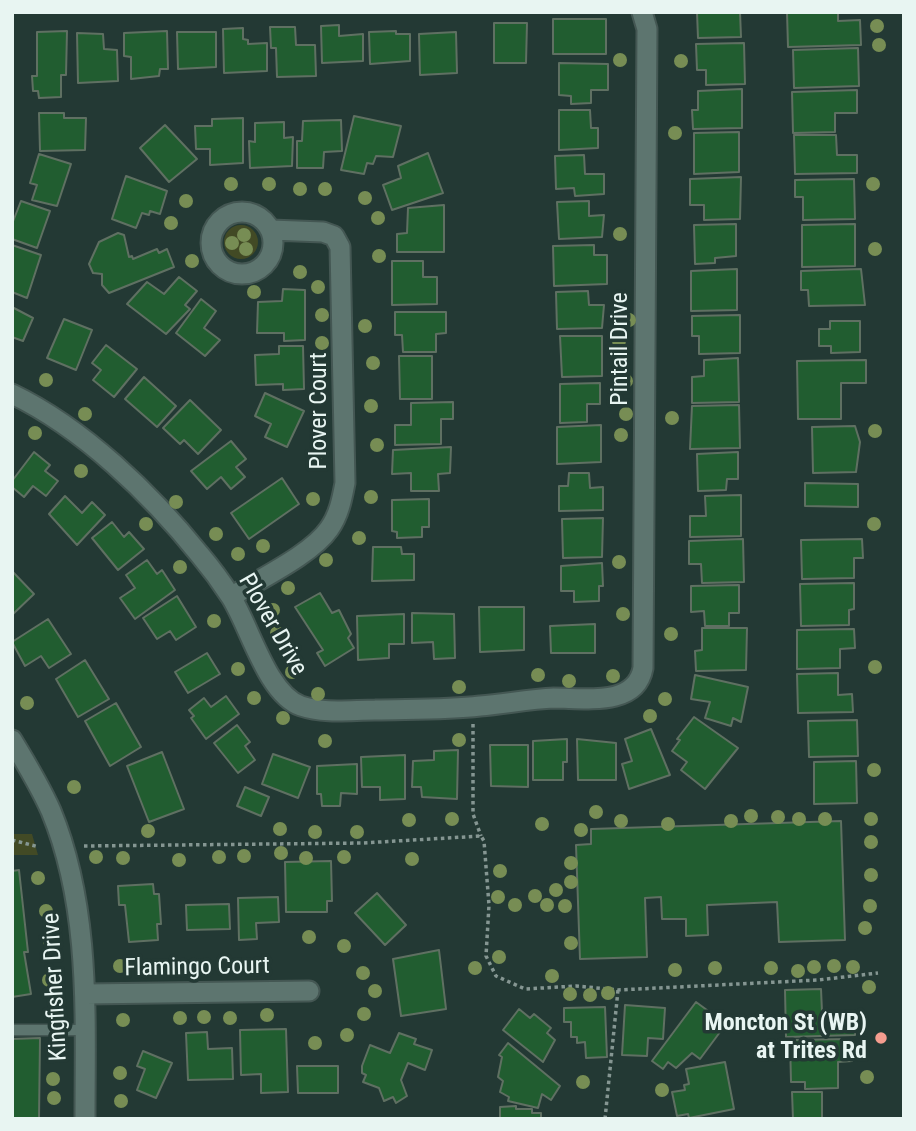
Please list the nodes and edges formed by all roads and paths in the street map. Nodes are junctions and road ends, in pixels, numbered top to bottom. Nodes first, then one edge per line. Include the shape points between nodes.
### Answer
1 (642, 12) edge
2 (271, 230) dead end
3 (12, 394) edge
4 (231, 597) junction
5 (639, 685) joint
6 (473, 723) dead end
7 (12, 740) edge
8 (481, 836) junction
9 (12, 840) edge
10 (84, 846) dead end
11 (39, 847) dead end
12 (878, 973) dead end
13 (618, 990) junction
14 (309, 991) dead end
15 (86, 994) junction
16 (12, 1030) edge
17 (85, 1030) junction
18 (85, 1119) edge
19 (605, 1119) edge

1 - 5 street, Pintail Drive via 647,29 644,630
2 - 4 street, Plover Court via 323,232 334,236 340,247 345,483 328,531
3 - 4 street, Plover Drive via 103,454 150,497
4 - 5 street, Plover Drive via 285,697 323,711 463,708 603,697 624,695
6 - 8 path via 473,814
7 - 15 street, Kingfisher Drive via 36,780 63,846 78,911
8 - 10 path via 363,843
8 - 13 path via 488,905 486,956 496,976 525,989 576,986
9 - 11 path
12 - 13 path
13 - 19 path
14 - 15 street, Flamingo Court
15 - 17 street, Kingfisher Drive
16 - 17 lane
17 - 18 street, Kingfisher Drive

